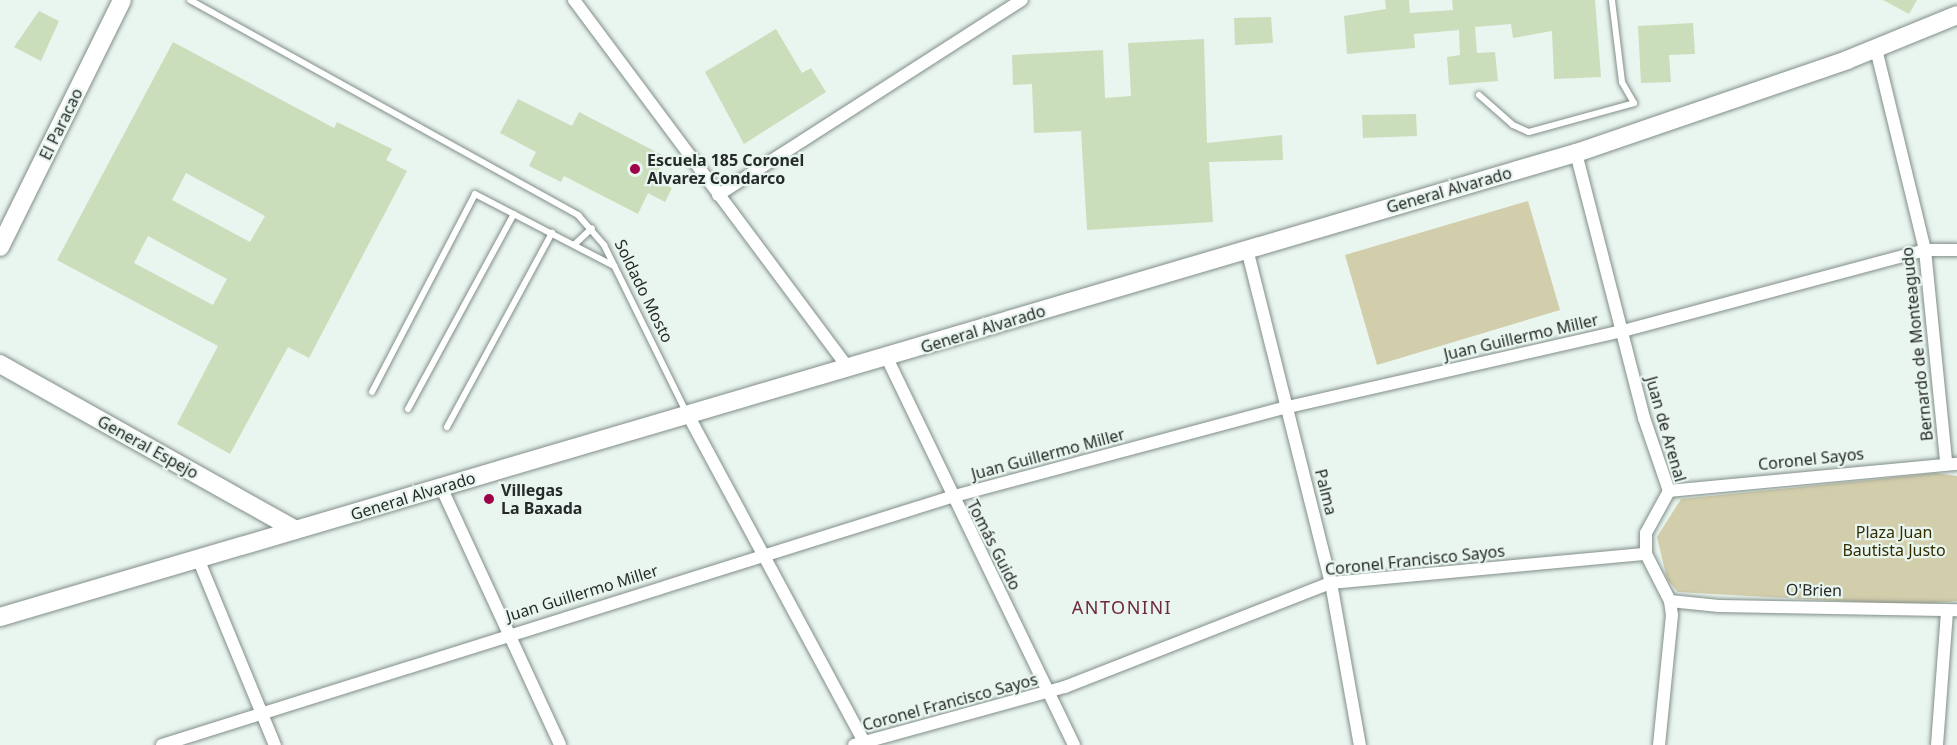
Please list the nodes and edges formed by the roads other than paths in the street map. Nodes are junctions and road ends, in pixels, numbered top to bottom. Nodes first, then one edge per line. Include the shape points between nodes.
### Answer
1 (122, 0) edge
2 (190, 0) edge
3 (574, 0) edge
4 (1022, 0) edge
5 (1612, 0) edge
6 (1957, 15) edge
7 (1876, 49) junction
8 (1479, 95) dead end
9 (1576, 153) junction
10 (718, 195) junction
11 (514, 214) junction
12 (592, 228) junction
13 (552, 233) junction
14 (574, 244) junction
15 (0, 247) edge
16 (1247, 249) junction
17 (1925, 250) junction
18 (1957, 250) edge
19 (615, 266) junction
20 (1623, 331) junction
21 (887, 358) junction
22 (0, 364) edge
23 (848, 368) junction
24 (372, 392) dead end
25 (1288, 407) junction
26 (408, 409) dead end
27 (688, 415) junction
28 (447, 427) dead end
29 (1951, 463) edge
30 (441, 487) junction
31 (1669, 490) junction
32 (951, 497) junction
33 (296, 530) junction
34 (1646, 554) junction
35 (760, 555) junction
36 (199, 561) junction
37 (1331, 583) junction
38 (1670, 600) junction
39 (1952, 611) edge
40 (0, 617) edge
41 (509, 633) junction
42 (1049, 692) junction
43 (262, 713) junction
44 (861, 744) edge
45 (162, 745) edge
46 (274, 745) edge
47 (560, 745) edge
48 (1074, 745) edge
49 (1360, 745) edge
50 (1659, 745) edge
51 (1937, 745) edge

1 - 15 street, El Paracao
2 - 12 lane, Soldado Mosto via 551,197
3 - 10 street
4 - 10 street
5 - 8 lane via 1622,82 1634,104 1530,132 1512,125
6 - 7 street, General Alvarado
7 - 9 street, General Alvarado
7 - 17 street, Bernardo de Monteagudo
9 - 16 street, General Alvarado
9 - 20 street, Juan de Arenal
10 - 23 street
11 - 13 lane
11 - 24 lane via 475,194
11 - 26 lane
12 - 14 lane
12 - 19 lane, Soldado Mosto
13 - 14 lane
13 - 28 lane
14 - 19 lane
16 - 21 street, General Alvarado
16 - 25 street, Palma
17 - 18 street, Juan Guillermo Miller
17 - 20 street, Juan Guillermo Miller
17 - 29 street, Bernardo de Monteagudo
19 - 27 lane, Soldado Mosto
20 - 25 street, Juan Guillermo Miller
20 - 31 street, Juan de Arenal
21 - 23 street, General Alvarado
21 - 32 street, Tomás Guido
22 - 33 street, General Espejo
23 - 27 street, General Alvarado
25 - 32 street, Juan Guillermo Miller
25 - 37 street, Palma
27 - 30 street, General Alvarado
27 - 35 street, Soldado Mosto
29 - 31 street, Coronel Sayos
30 - 33 street, General Alvarado
30 - 41 street
31 - 34 street, Juan de Arenal via 1650,518
32 - 35 street, Juan Guillermo Miller
32 - 42 street, Tomás Guido
33 - 36 street, General Alvarado
34 - 37 street, Coronel Francisco Sayos
34 - 38 street
35 - 41 street, Juan Guillermo Miller
35 - 44 street, Soldado Mosto
36 - 40 street, General Alvarado
36 - 43 street
37 - 42 street, Coronel Francisco Sayos
37 - 49 street, Palma
38 - 39 street, O'Brien
38 - 50 street
39 - 51 street
41 - 43 street, Juan Guillermo Miller
41 - 47 street
42 - 44 street, Coronel Francisco Sayos
42 - 48 street, Tomás Guido
43 - 45 street, Juan Guillermo Miller
43 - 46 street

